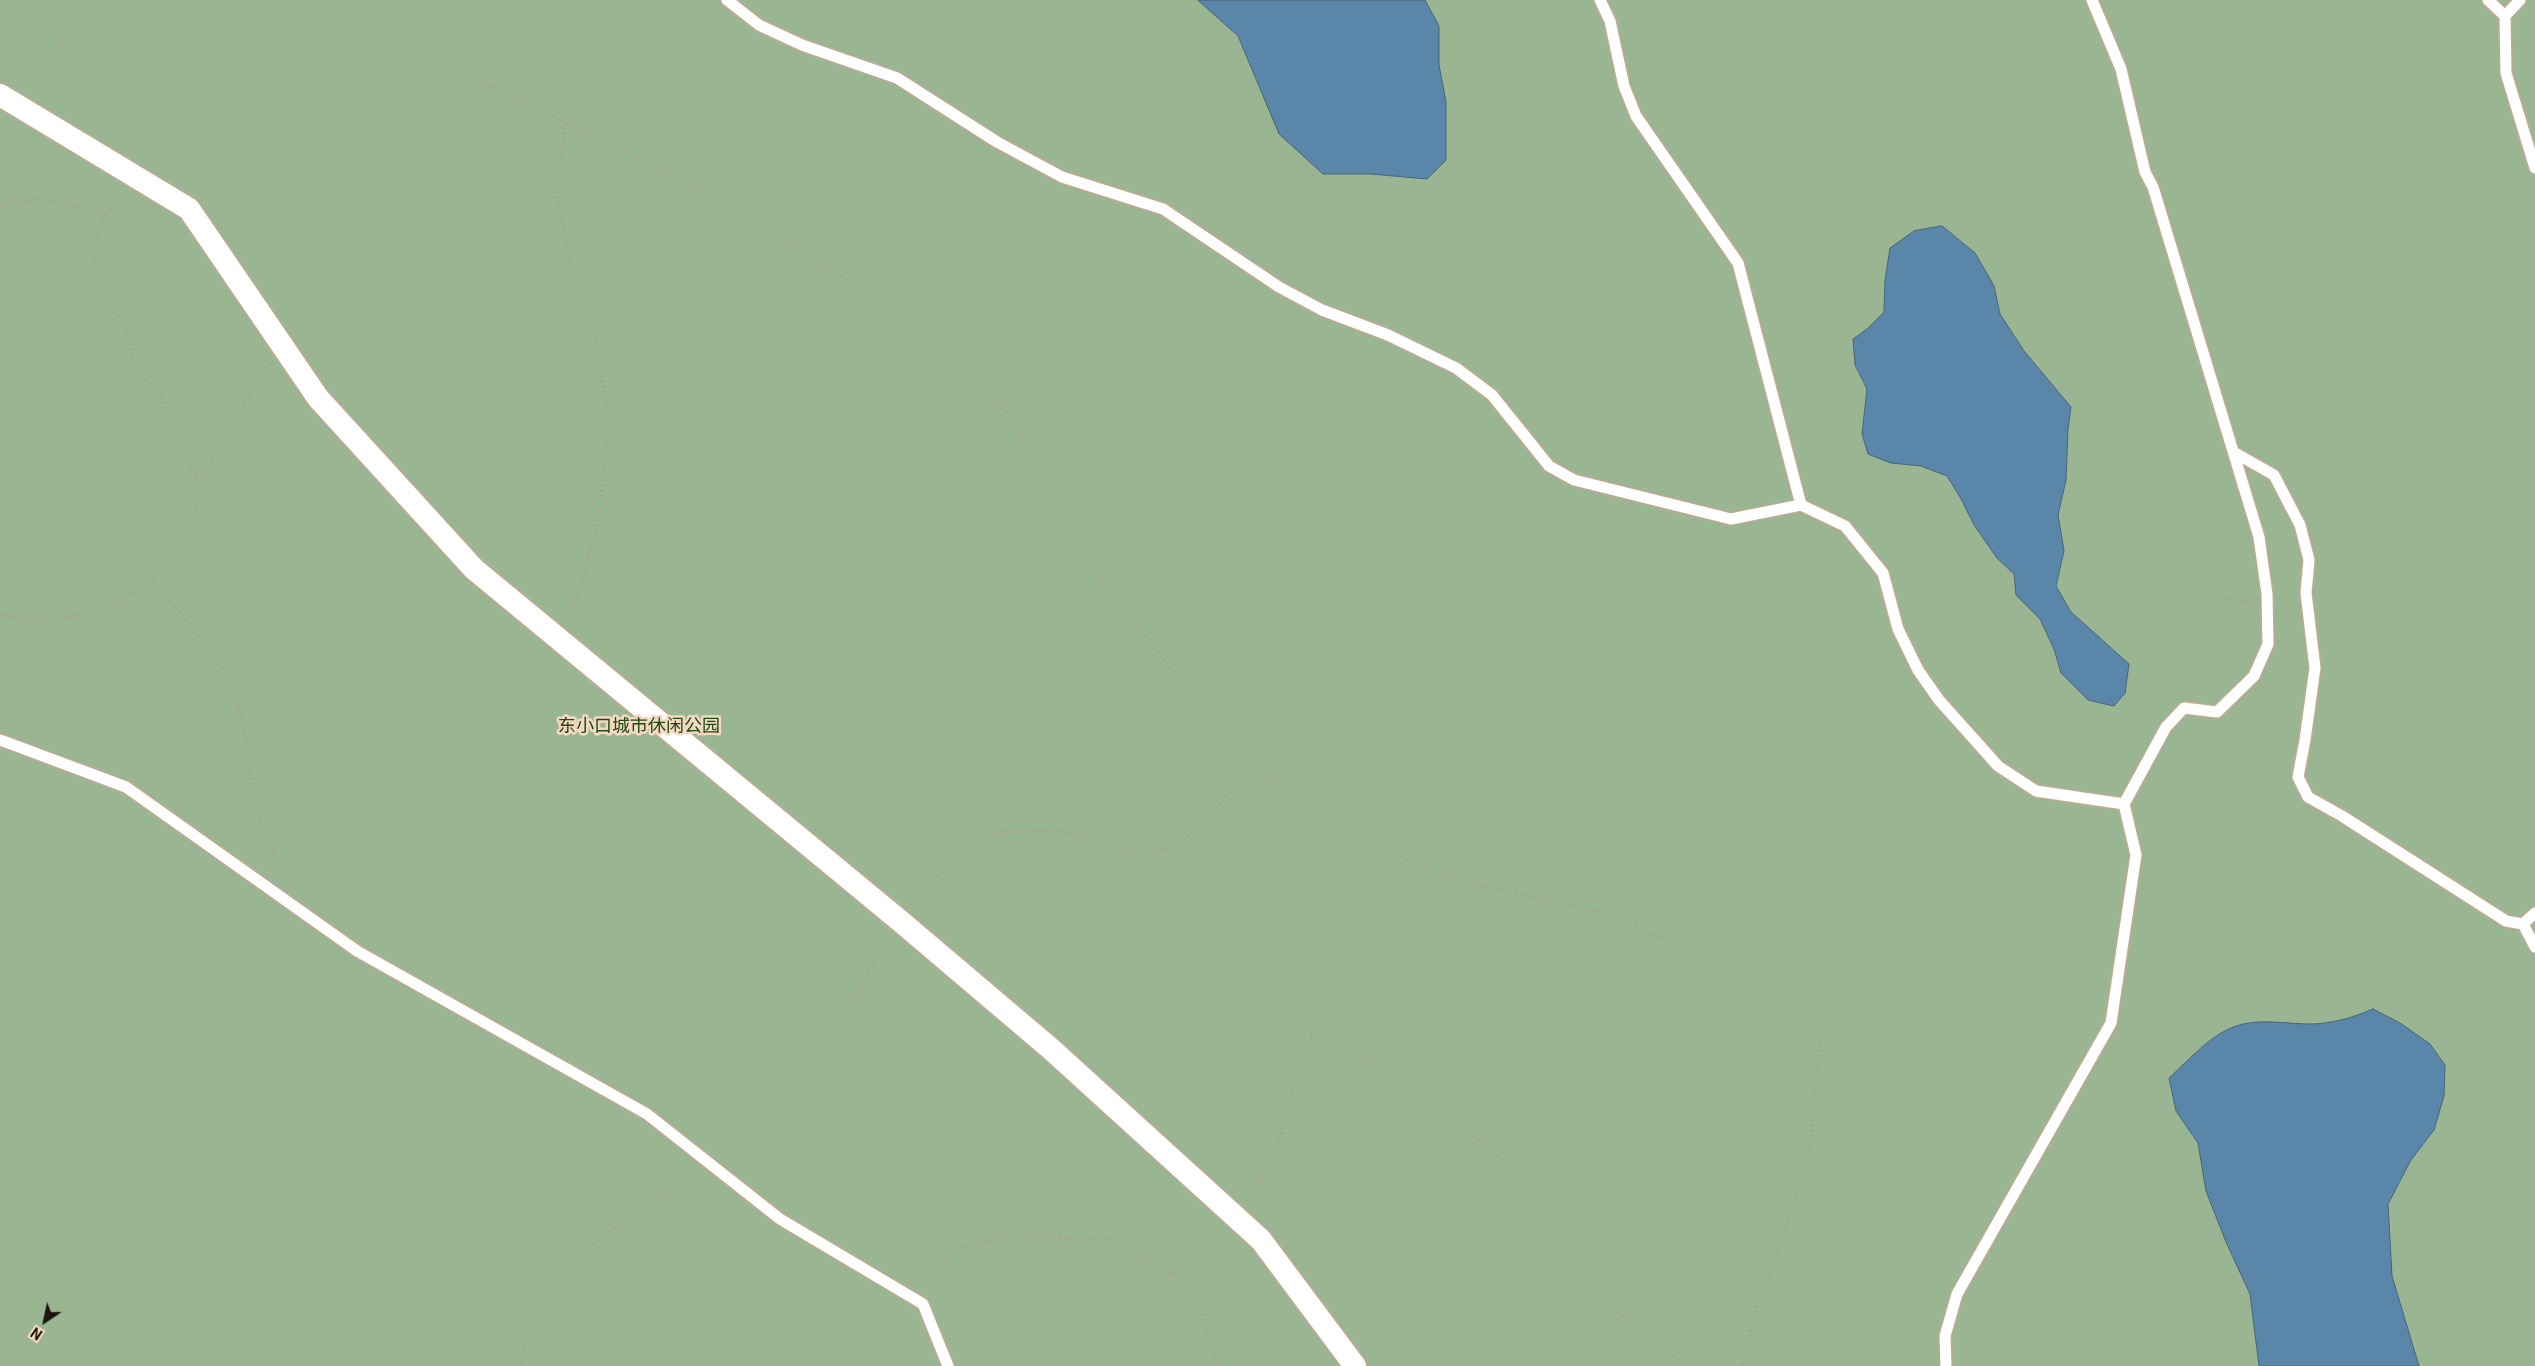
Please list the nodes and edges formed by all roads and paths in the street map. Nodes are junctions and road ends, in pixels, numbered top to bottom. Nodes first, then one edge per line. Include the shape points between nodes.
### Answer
1 (93, 0) edge
2 (373, 0) edge
3 (727, 0) edge
4 (1600, 0) edge
5 (2092, 0) edge
6 (2488, 0) edge
7 (2520, 0) edge
8 (2505, 16) junction
9 (0, 81) edge
10 (0, 95) edge
11 (566, 123) junction
12 (2535, 168) edge
13 (150, 185) junction
14 (0, 206) edge
15 (105, 214) junction
16 (284, 349) junction
17 (2235, 453) junction
18 (202, 487) junction
19 (1801, 505) junction
20 (152, 583) junction
21 (2208, 590) dead end
22 (2267, 612) junction
23 (0, 614) edge
24 (558, 639) junction
25 (2232, 714) dead end
26 (0, 740) edge
27 (1251, 770) junction
28 (2308, 797) junction
29 (2124, 804) junction
30 (1149, 856) junction
31 (2535, 913) edge
32 (308, 916) junction
33 (899, 920) junction
34 (2523, 924) junction
35 (2535, 947) edge
36 (1313, 1035) junction
37 (709, 1161) junction
38 (1236, 1218) junction
39 (1172, 1274) junction
40 (896, 1288) junction
41 (522, 1366) edge
42 (948, 1366) edge
43 (1216, 1366) edge
44 (1355, 1366) edge
45 (1689, 1366) edge
46 (1742, 1366) edge
47 (1946, 1366) edge

1 - 9 path via 53,55
2 - 11 path via 486,84
3 - 19 lane via 759,25 785,37 897,78 997,142 1062,176 1163,209 1279,287 1322,310 1388,335 1456,368 1492,395 1550,466 1574,480 1731,519
4 - 19 lane via 1610,21 1624,86 1636,116 1738,263
5 - 17 lane via 2121,68 2145,172 2153,187
6 - 8 lane
7 - 8 lane
8 - 12 lane via 2506,73
10 - 13 street
11 - 24 path via 556,187 567,251 595,332 609,422 600,518 581,588
11 - 27 path via 686,182 905,315 966,365 1016,424 1109,590
13 - 15 path
13 - 16 street via 189,209
14 - 15 path via 39,198
15 - 18 path via 99,226 96,263 99,289 118,312 126,331 131,358 142,378 160,391 166,424
16 - 18 path via 263,373 216,450
16 - 24 street via 318,398 474,569
17 - 22 lane via 2260,537
17 - 28 lane via 2274,474 2300,525 2310,560 2306,592 2315,668 2298,777
18 - 20 path via 190,523
19 - 29 lane via 1845,526 1883,573 1898,628 1918,670 1939,700 1998,766 2036,791
20 - 23 path via 99,610 44,622
20 - 32 path via 181,613 219,662 242,717 252,792 274,857
21 - 22 path via 2220,598 2254,603
22 - 29 lane via 2268,644 2254,676 2217,712 2184,708 2166,727
24 - 33 street
25 - 28 path via 2232,721 2271,774
26 - 32 lane via 126,787
27 - 30 path via 1185,840
27 - 46 path via 1433,874 1604,913 1765,983 1820,1043 1808,1164 1753,1318
28 - 34 lane via 2506,921
29 - 47 lane via 2136,855 2112,1023 1957,1294 1945,1336
30 - 33 path via 1057,830 993,832 918,891
30 - 36 path via 1228,953
31 - 34 lane
32 - 37 lane via 357,951 647,1114
33 - 37 path via 802,1088 759,1134
33 - 38 street via 1051,1049
34 - 35 lane
36 - 38 path via 1296,1073 1280,1138 1254,1192
36 - 45 path via 1393,1073 1499,1156 1571,1274
37 - 40 lane via 780,1219
37 - 41 path via 615,1226 567,1268 525,1341
38 - 39 path
38 - 44 street via 1261,1240
39 - 40 path via 1110,1238 1003,1237 963,1247
39 - 43 path via 1201,1312
40 - 42 lane via 923,1304

